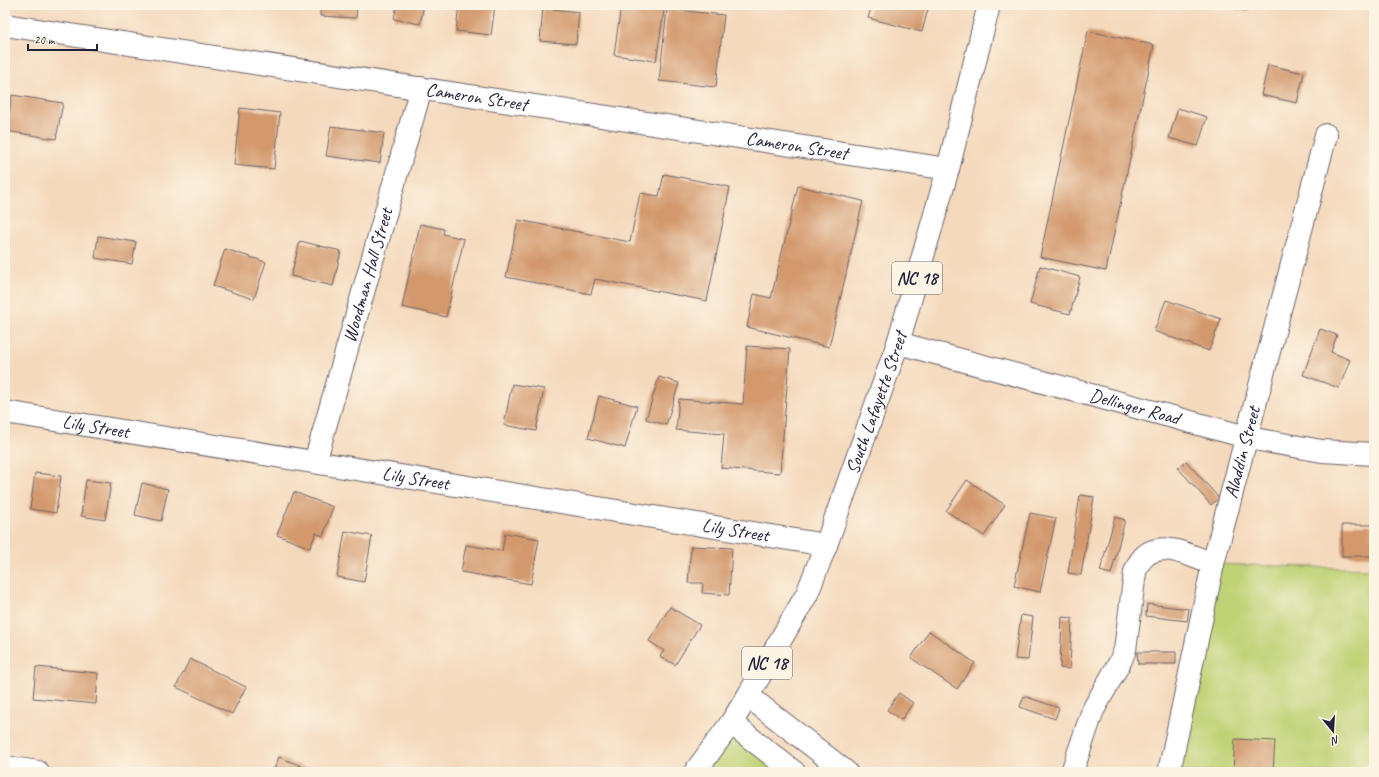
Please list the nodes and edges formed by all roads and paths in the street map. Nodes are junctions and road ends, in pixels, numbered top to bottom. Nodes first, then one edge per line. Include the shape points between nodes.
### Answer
1 (989, 5) edge
2 (5, 25) edge
3 (420, 88) junction
4 (1326, 135) dead end
5 (948, 169) junction
6 (898, 343) junction
7 (5, 412) edge
8 (1247, 437) junction
9 (1374, 454) edge
10 (315, 462) junction
11 (826, 545) junction
12 (1213, 564) junction
13 (748, 696) junction
14 (731, 723) junction
15 (5, 767) edge
16 (38, 772) edge
17 (694, 772) edge
18 (794, 772) edge
19 (846, 772) edge
20 (1072, 772) edge
21 (1169, 772) edge

1 - 5 street, South Lafayette Street / NC 18
2 - 3 street, Cameron Street
3 - 5 street, Cameron Street
3 - 10 street, Woodman Hall Street
4 - 8 street, Aladdin Street
5 - 6 street, South Lafayette Street / NC 18
6 - 8 street, Dellinger Road
6 - 11 street, South Lafayette Street / NC 18
7 - 10 street, Lily Street
8 - 9 street, Dellinger Road via 1322,451
8 - 12 street, Aladdin Street
10 - 11 street, Lily Street
11 - 13 street, South Lafayette Street / NC 18 via 806,594
12 - 20 street via 1164,549 1148,552 1138,561 1134,572 1125,650 1093,710
12 - 21 street, Aladdin Street
13 - 14 street, South Lafayette Street / NC 18
13 - 19 street
14 - 17 street, South Lafayette Street / NC 18
14 - 18 street
15 - 16 street

